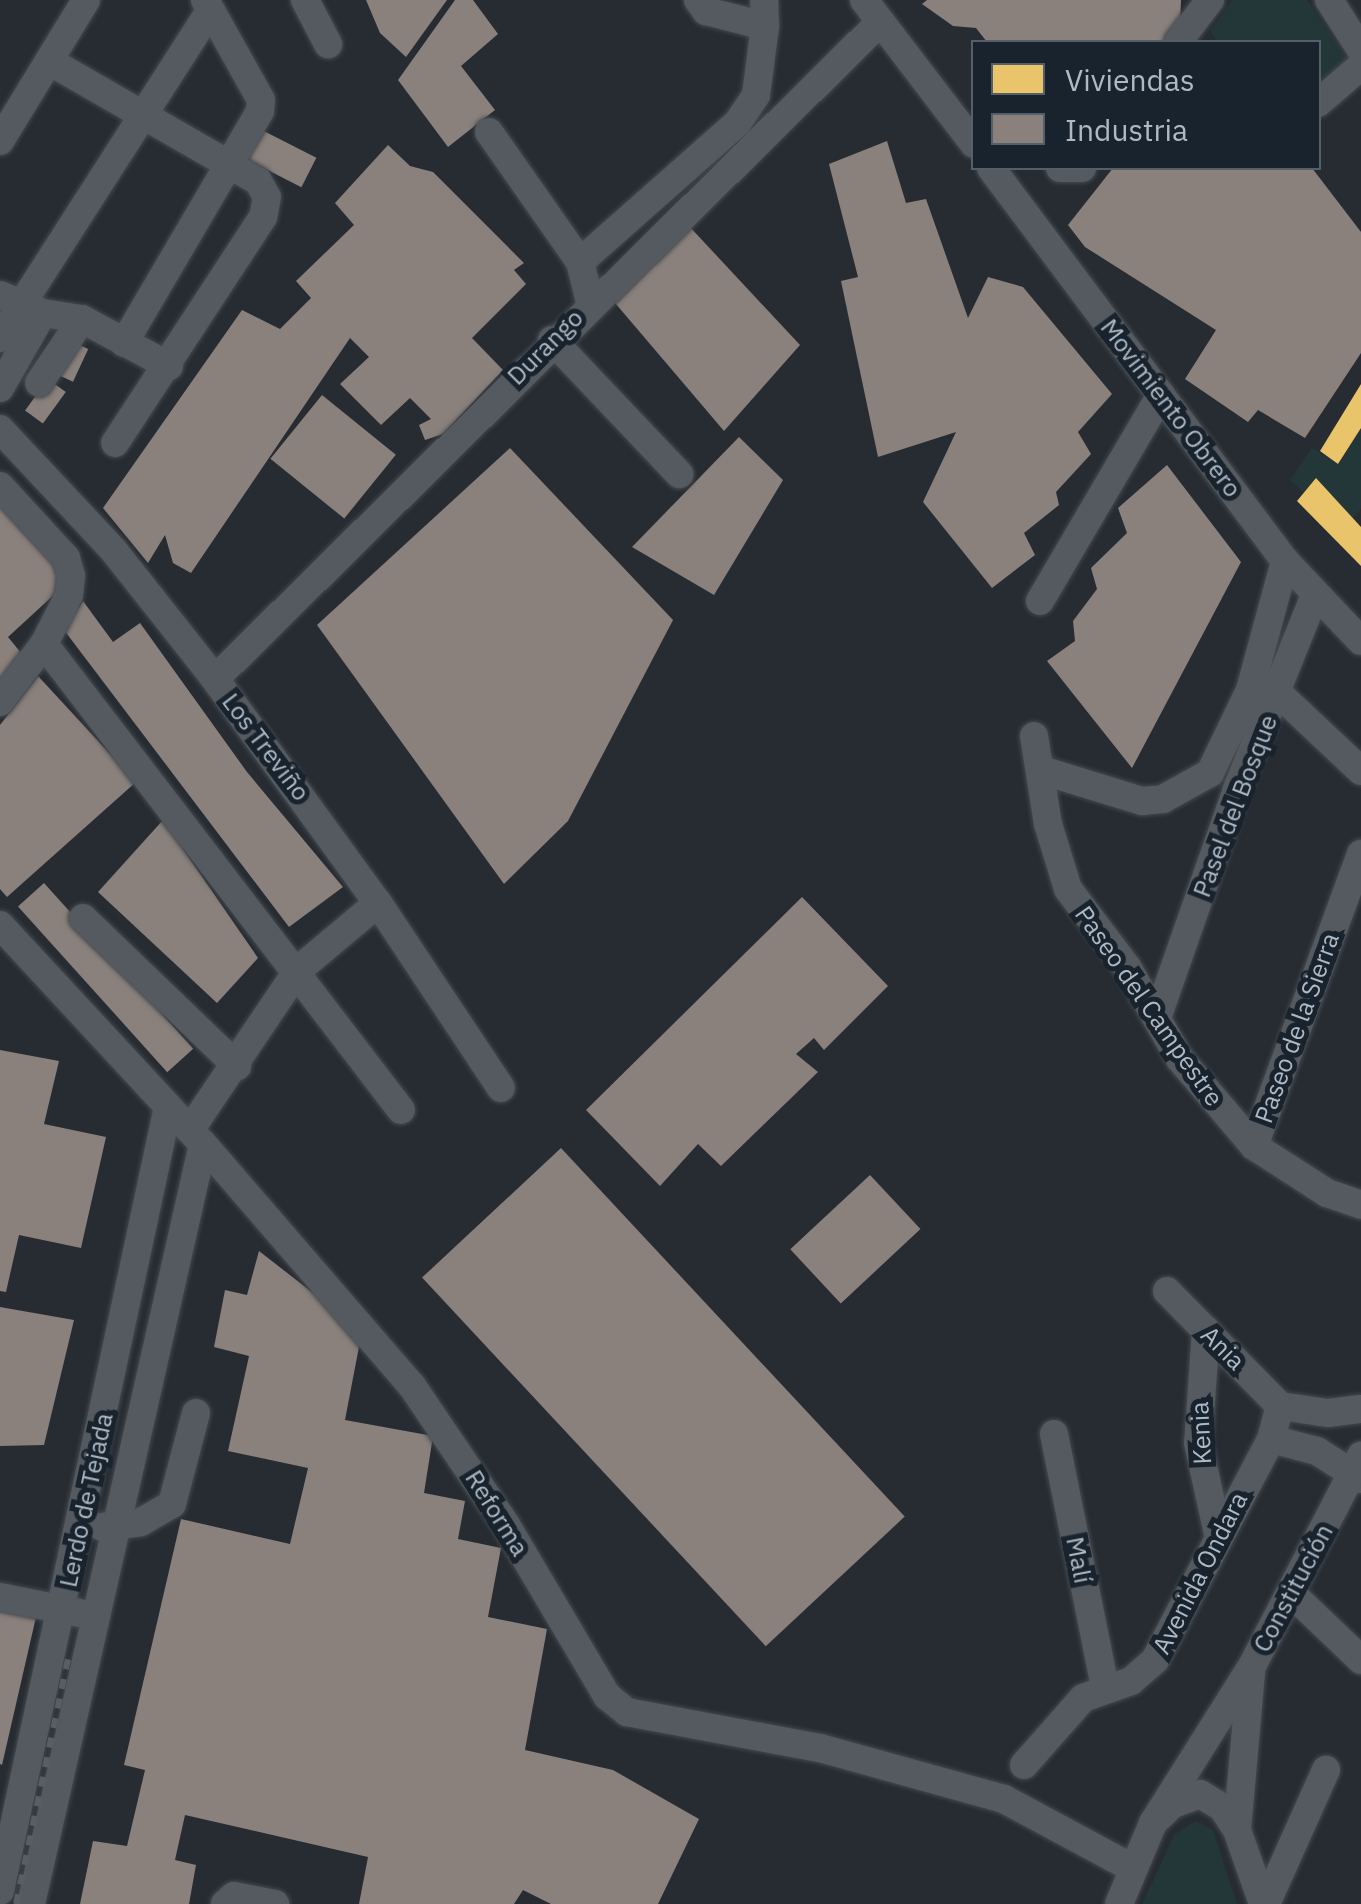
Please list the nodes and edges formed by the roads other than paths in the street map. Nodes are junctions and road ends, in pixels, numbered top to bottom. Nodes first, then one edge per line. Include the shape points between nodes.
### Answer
1 (86, 0) edge
2 (304, 0) edge
3 (698, 0) edge
4 (1210, 0) edge
5 (1329, 0) edge
6 (207, 5) edge
7 (872, 11) edge
8 (765, 13) edge
9 (1180, 40) edge
10 (328, 44) dead end
11 (1361, 50) edge
12 (49, 61) junction
13 (1361, 66) edge
14 (1321, 100) edge
15 (143, 118) junction
16 (488, 132) dead end
17 (971, 140) edge
18 (0, 141) edge
19 (231, 166) junction
20 (992, 170) edge
21 (580, 262) junction
22 (590, 302) junction
23 (21, 305) edge
24 (82, 319) junction
25 (0, 338) edge
26 (552, 340) junction
27 (124, 343) junction
28 (169, 366) junction
29 (39, 383) dead end
30 (0, 388) edge
31 (1161, 395) junction
32 (0, 429) edge
33 (115, 443) dead end
34 (678, 474) dead end
35 (0, 486) edge
36 (1285, 561) junction
37 (1315, 595) junction
38 (1040, 601) dead end
39 (1361, 641) edge
40 (44, 644) junction
41 (215, 679) junction
42 (1250, 690) junction
43 (1278, 693) junction
44 (0, 702) edge
45 (1034, 736) dead end
46 (1041, 770) junction
47 (1361, 772) edge
48 (1210, 773) junction
49 (1238, 789) junction
50 (1361, 854) edge
51 (378, 902) junction
52 (83, 918) dead end
53 (0, 925) edge
54 (298, 970) junction
55 (1157, 1018) junction
56 (237, 1066) junction
57 (501, 1088) dead end
58 (168, 1107) junction
59 (401, 1110) dead end
60 (197, 1137) junction
61 (1254, 1146) junction
62 (1361, 1205) edge
63 (1166, 1291) dead end
64 (1206, 1330) junction
65 (114, 1364) junction
66 (150, 1371) junction
67 (1280, 1406) junction
68 (1361, 1409) edge
69 (196, 1413) dead end
70 (1328, 1413) junction
71 (1054, 1434) dead end
72 (1271, 1439) junction
73 (1318, 1451) junction
74 (1358, 1470) edge
75 (81, 1523) junction
76 (115, 1530) junction
77 (1218, 1534) junction
78 (1292, 1593) junction
79 (0, 1597) edge
80 (62, 1610) junction
81 (96, 1616) junction
82 (1361, 1660) edge
83 (1252, 1666) junction
84 (1105, 1686) junction
85 (1024, 1765) dead end
86 (1326, 1770) dead end
87 (1153, 1823) junction
88 (1237, 1830) junction
89 (1132, 1868) junction
90 (0, 1892) edge
91 (31, 1904) edge
92 (225, 1904) edge
93 (275, 1904) edge
94 (1118, 1904) edge
95 (1264, 1904) edge

1 - 12 street
2 - 10 street
3 - 8 street via 706,11
4 - 9 street
5 - 11 street
6 - 15 street
6 - 19 street via 261,103
7 - 17 street
7 - 22 street, Durango
8 - 21 street via 756,95 738,122
12 - 15 street
12 - 18 street
13 - 14 street
15 - 19 street
15 - 23 street
16 - 21 street
19 - 27 street
19 - 28 street via 258,181 266,206
20 - 31 street, Movimiento Obrero
21 - 22 street
22 - 26 street, Durango
23 - 24 street
23 - 25 street
23 - 30 street
24 - 27 street
24 - 29 street
26 - 34 street
26 - 41 street, Durango
27 - 28 street
28 - 33 street
31 - 36 street, Movimiento Obrero
31 - 38 street
32 - 41 street, Los Treviño via 114,551
35 - 40 street via 66,558 68,596
36 - 37 street, Movimiento Obrero
36 - 42 street
37 - 39 street, Movimiento Obrero
37 - 43 street, Pasel del Bosque
40 - 44 street
40 - 54 street
41 - 51 street, Los Treviño
42 - 43 street
42 - 48 street
43 - 47 street
43 - 49 street, Pasel del Bosque
45 - 46 street, Paseo del Campestre
46 - 48 street via 1142,801 1163,799
46 - 55 street, Paseo del Campestre via 1068,889
48 - 49 street
49 - 55 street, Pasel del Bosque
50 - 61 street, Paseo de la Sierra
51 - 54 street
51 - 57 street, Los Treviño
52 - 56 street
53 - 58 street, Reforma
54 - 56 street
54 - 59 street
55 - 61 street, Paseo del Campestre via 1180,1060
56 - 60 street
58 - 60 street, Reforma
58 - 65 street, Lerdo de Tejada
60 - 66 street, Lerdo de Tejada
60 - 89 street, Reforma via 412,1386 506,1525 590,1672 627,1712 820,1748 986,1793
61 - 62 street, Paseo del Campestre via 1327,1193
63 - 64 street, Ania
64 - 67 street, Ania
64 - 77 street, Kenia via 1198,1443
65 - 66 street
65 - 75 street, Lerdo de Tejada
66 - 76 street, Lerdo de Tejada
67 - 70 street
67 - 72 street, Avenida Ondara
68 - 70 street
69 - 76 street via 172,1504
70 - 73 street
71 - 84 street, Malí
72 - 73 street
72 - 77 street, Avenida Ondara
73 - 74 street
74 - 78 street, Constitución
75 - 76 street
75 - 80 street, Lerdo de Tejada
76 - 81 street, Lerdo de Tejada
77 - 84 street, Avenida Ondara via 1155,1660 1130,1681
78 - 82 street
78 - 83 street, Constitución
79 - 80 street
80 - 81 street
80 - 90 street, Lerdo de Tejada
81 - 91 street, Lerdo de Tejada
83 - 87 street, Constitución
83 - 88 street
84 - 85 street, Avenida Ondara via 1068,1711
86 - 95 street
87 - 88 street via 1173,1804 1200,1794 1222,1807
87 - 89 street, Constitución
88 - 95 street
89 - 94 street, Constitución
92 - 93 street via 234,1896

